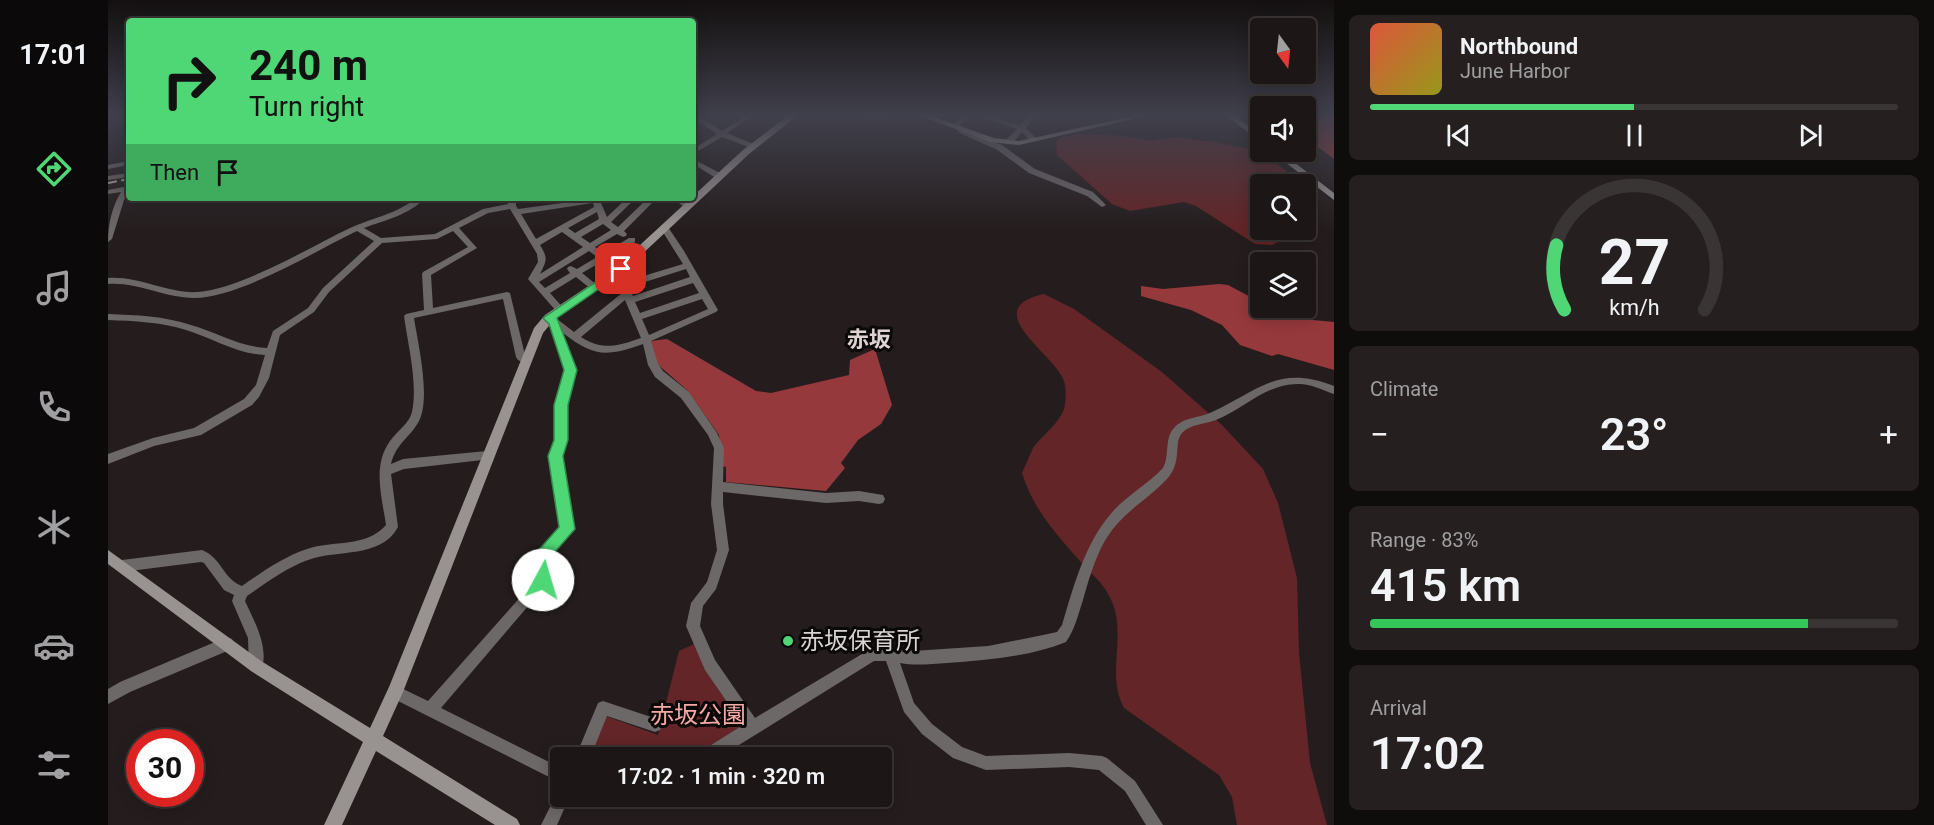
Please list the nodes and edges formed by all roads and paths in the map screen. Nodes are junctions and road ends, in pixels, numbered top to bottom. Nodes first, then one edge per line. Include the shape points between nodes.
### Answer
1 (744, 154) edge
2 (1008, 154) edge
3 (1289, 162) edge
4 (696, 163) edge
5 (126, 164) edge
6 (108, 168) edge
7 (126, 175) edge
8 (719, 176) junction
9 (108, 178) edge
10 (126, 188) edge
11 (126, 191) edge
12 (108, 192) edge
13 (1334, 197) edge
14 (696, 198) edge
15 (418, 201) edge
16 (537, 201) edge
17 (628, 201) edge
18 (650, 201) edge
19 (680, 201) edge
20 (693, 201) edge
21 (596, 203) edge
22 (514, 205) edge
23 (1102, 206) dead end
24 (687, 207) junction
25 (536, 210) junction
26 (604, 221) junction
27 (357, 228) junction
28 (455, 228) junction
29 (562, 228) junction
30 (665, 229) junction
31 (618, 231) junction
32 (575, 237) junction
33 (108, 239) edge
34 (632, 240) junction
35 (380, 241) junction
36 (536, 243) junction
37 (589, 247) junction
38 (644, 249) junction
39 (604, 257) junction
40 (564, 263) junction
41 (688, 265) junction
42 (620, 270) junction
43 (576, 273) junction
44 (695, 279) junction
45 (108, 281) edge
46 (534, 281) junction
47 (594, 287) junction
48 (544, 292) junction
49 (628, 293) junction
50 (704, 295) junction
51 (429, 312) junction
52 (554, 316) junction
53 (108, 317) edge
54 (638, 317) junction
55 (575, 336) junction
56 (646, 339) junction
57 (271, 352) junction
58 (526, 360) junction
59 (1334, 390) edge
60 (487, 456) junction
61 (108, 459) edge
62 (385, 471) junction
63 (717, 486) junction
64 (879, 499) dead end
65 (108, 556) edge
66 (122, 566) junction
67 (243, 592) junction
68 (227, 644) junction
69 (890, 654) junction
70 (256, 666) junction
71 (395, 692) junction
72 (108, 697) edge
73 (430, 710) junction
74 (655, 725) dead end
75 (753, 727) junction
76 (374, 737) junction
77 (587, 747) edge
78 (721, 747) edge
79 (550, 770) edge
80 (558, 807) edge
81 (333, 825) edge
82 (511, 825) edge
83 (549, 825) edge
84 (1155, 825) edge

1 - 8 street
2 - 23 street via 1032,171 1090,194
3 - 13 street
4 - 8 street
5 - 6 street
7 - 9 street
8 - 14 street
10 - 12 street
11 - 33 street
15 - 27 street
16 - 25 street
17 - 26 street
18 - 31 street
19 - 24 street
20 - 24 street
21 - 25 street
21 - 26 street
21 - 29 street
22 - 25 street
22 - 28 street via 486,211
22 - 36 street
24 - 30 street
26 - 31 street
26 - 32 street
27 - 35 street
27 - 45 street via 232,286 205,294 180,295 135,280
28 - 35 street via 437,236
28 - 51 street via 473,248 426,274
29 - 32 street
29 - 36 street
30 - 38 street
30 - 41 street
31 - 34 street
31 - 37 street
32 - 37 street
34 - 38 street
34 - 39 street
35 - 57 street via 326,290 311,310 282,326
36 - 46 street via 542,262
37 - 39 street
37 - 40 street
38 - 42 street
39 - 42 street
39 - 43 street
40 - 43 street
40 - 46 street
41 - 44 street
41 - 49 street
42 - 47 street
42 - 49 street
43 - 47 street
43 - 48 street
44 - 49 street
44 - 50 street
46 - 48 street
47 - 52 street
48 - 52 street
49 - 54 street
49 - 55 street
50 - 54 street
50 - 56 street via 713,310
51 - 58 street via 507,295 521,357
51 - 62 street via 409,316 418,406 412,425 393,445
52 - 55 street
52 - 58 street via 538,331
52 - 73 street via 571,370 561,405 561,440 555,456 568,529 544,552 543,580
53 - 57 street via 155,319 254,352
54 - 56 street
55 - 56 street via 606,351
56 - 63 street via 659,374 685,395 712,433 718,448
57 - 61 street via 270,366 248,402 197,432 153,442
58 - 60 street
59 - 69 street via 1312,381 1287,380 1252,393 1217,416 1184,425 1177,431 1166,473 1137,495 1099,539 1068,628 1061,637 964,655 909,658
60 - 62 street via 404,464
60 - 71 street
62 - 67 street via 392,527 388,533 354,547 309,554
63 - 64 street via 826,498
63 - 75 street via 723,550 712,585 697,603 693,626 710,665
65 - 66 street
66 - 67 street via 202,556 224,584
66 - 68 street
67 - 70 street via 238,601 255,637
68 - 70 street
68 - 72 street
69 - 75 street via 872,655
69 - 84 street via 909,707 927,729 958,753 986,763 1102,763 1130,786
70 - 76 street
71 - 73 street
71 - 76 street
73 - 79 street
74 - 77 street via 603,708
75 - 78 street
76 - 81 street
76 - 82 street
80 - 83 street

